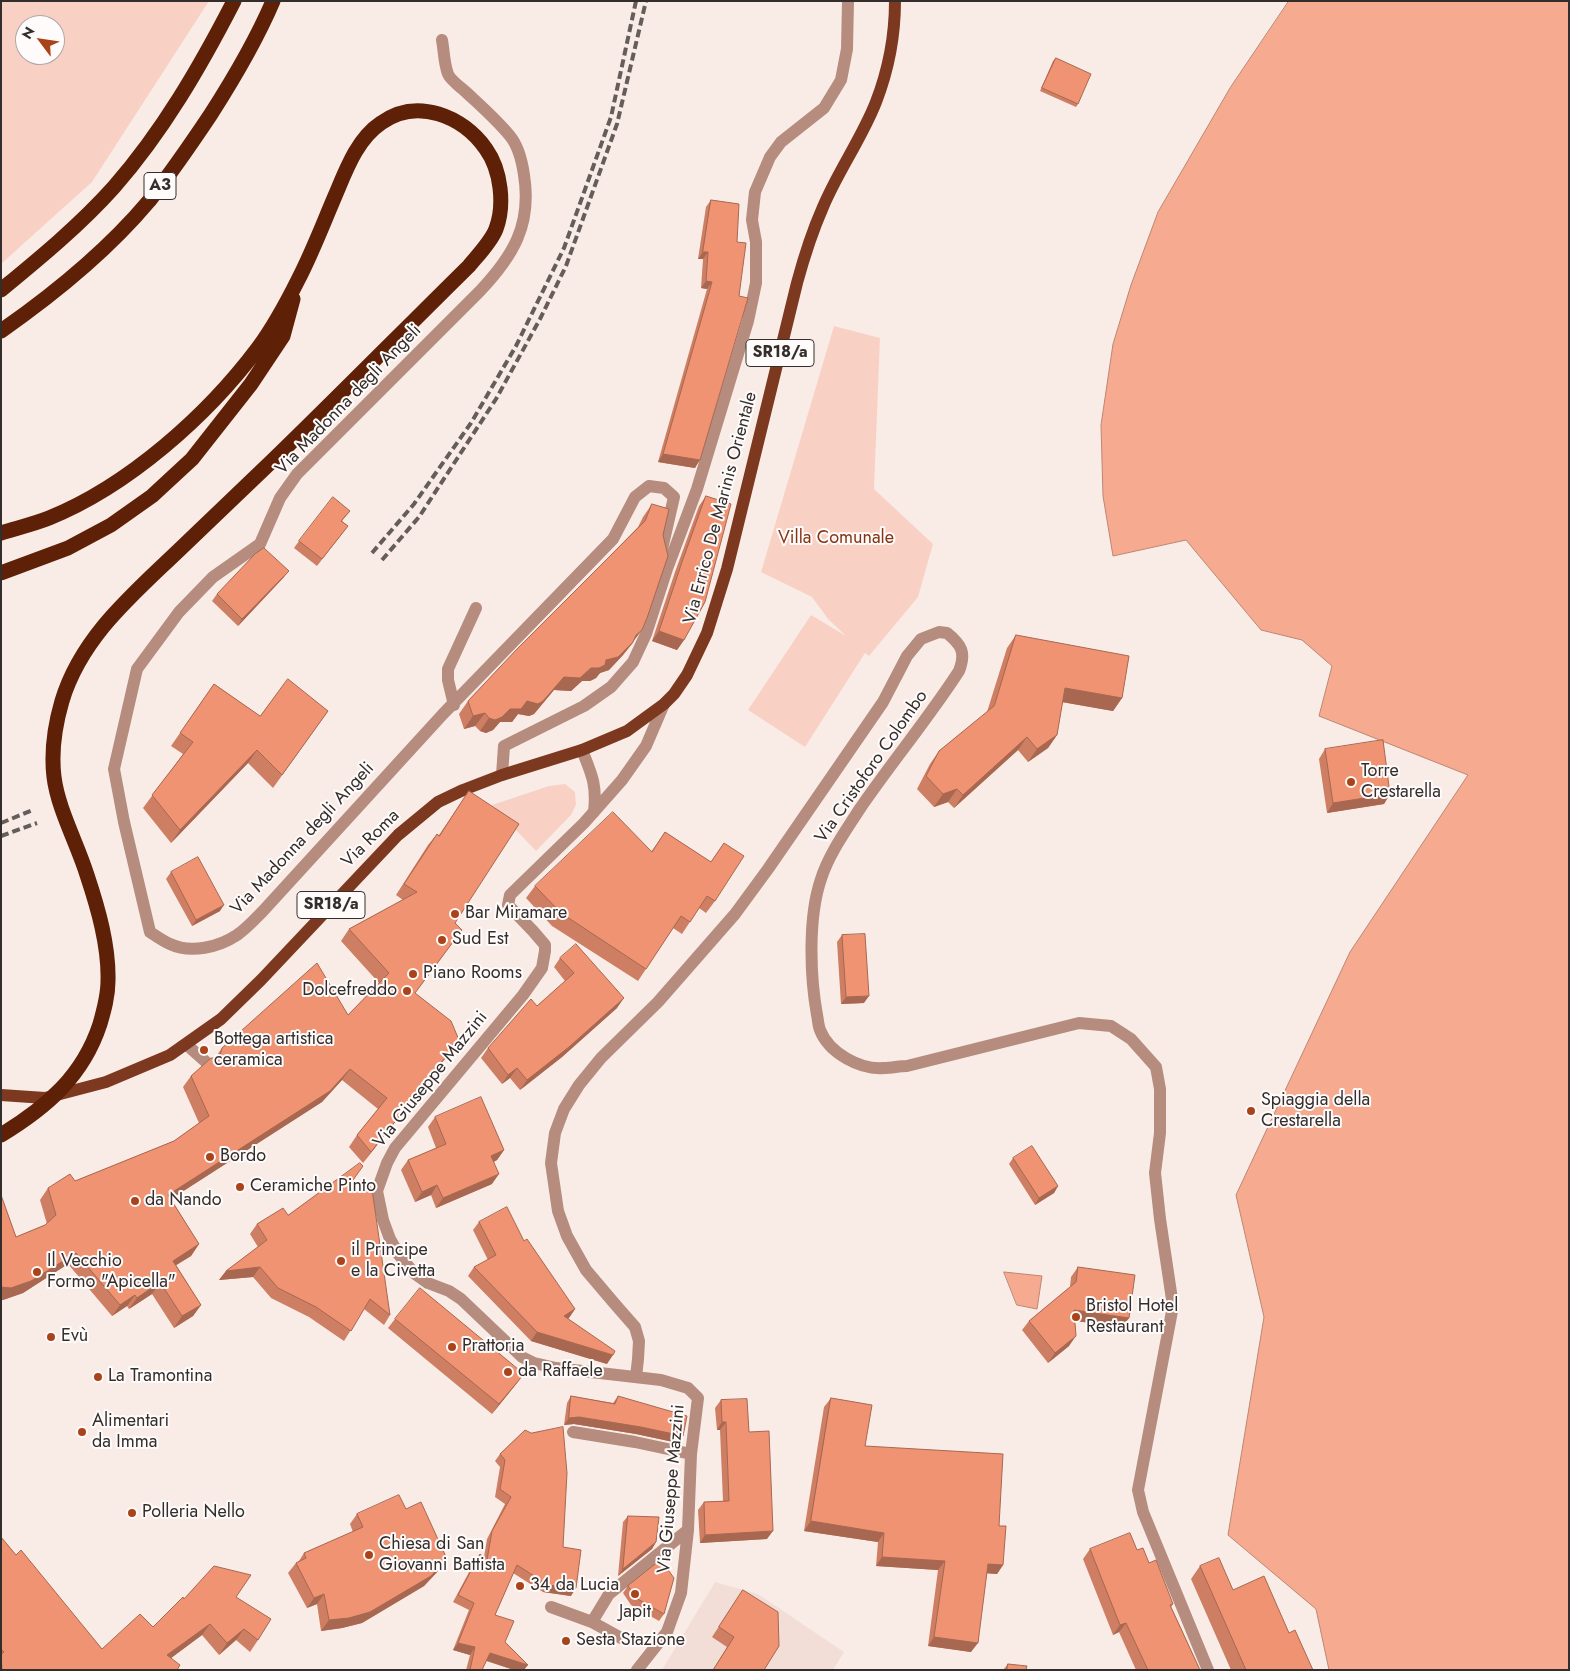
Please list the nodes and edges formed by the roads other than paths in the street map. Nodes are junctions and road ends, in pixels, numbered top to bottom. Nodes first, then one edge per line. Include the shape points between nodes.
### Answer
1 (234, 1) edge
2 (273, 1) edge
3 (848, 1) edge
4 (895, 1) edge
5 (442, 40) dead end
6 (298, 281) junction
7 (1, 290) edge
8 (1, 331) edge
9 (1, 532) edge
10 (667, 569) junction
11 (1, 573) edge
12 (476, 608) dead end
13 (664, 704) junction
14 (454, 705) junction
15 (582, 750) junction
16 (502, 775) junction
17 (594, 812) junction
18 (186, 1045) junction
19 (206, 1062) edge
20 (1, 1096) edge
21 (1, 1135) edge
22 (636, 1377) junction
23 (574, 1432) dead end
24 (691, 1454) junction
25 (688, 1530) junction
26 (551, 1607) dead end
27 (592, 1622) junction
28 (621, 1638) dead end
29 (637, 1670) edge
30 (1208, 1670) edge

1 - 7 highway, A3 via 181,97 148,146 79,224
2 - 8 highway, A3 via 220,100 182,158 147,202 72,276
3 - 10 street, Via Madonna degli Angeli via 847,48 841,80 824,108 781,142 770,157 755,192 752,220 756,242 754,293 714,436
4 - 13 main road, Via Errico De Marinis Orientale / SR18/a via 895,21 876,102 823,207 796,283 726,569 707,633 688,675
5 - 14 street, Via Madonna degli Angeli via 449,75 492,116 518,149 526,189 525,215 519,234 501,269 297,474 280,498 260,544 214,576 179,612 137,669 114,770 150,932 171,945 187,949 219,944 236,935 263,911
6 - 9 highway via 240,371 183,430 100,493 49,518
6 - 11 highway via 283,336 251,384 192,459 152,496 111,524 68,548
6 - 21 highway via 360,144 382,122 416,111 436,112 459,122 478,137 492,158 501,207 496,230 469,266 128,600 89,644 72,673 52,752 54,778 98,914 107,959 104,1010 94,1042 77,1072 49,1103
10 - 14 street, Via Madonna degli Angeli via 662,549 674,497 664,488 649,486 634,497 613,539
10 - 16 street, Via Madonna degli Angeli via 646,634 633,662 612,687 584,706 504,746
12 - 14 street via 448,669
13 - 15 main road, Via Roma / SR18/a via 627,731
13 - 17 street, Via Giuseppe Mazzini via 643,751
15 - 16 main road, Via Roma / SR18/a
15 - 17 street via 594,780
16 - 18 main road, Via Roma / SR18/a via 438,802 398,835 221,1019
17 - 22 street, Via Giuseppe Mazzini via 510,895 508,905 545,945 542,968 395,1148 377,1191 390,1239 409,1267 428,1283 462,1299 522,1357 556,1368
18 - 19 street
18 - 20 main road, Via Roma / SR18/a via 138,1070 106,1082 45,1098
22 - 24 street, Via Giuseppe Mazzini via 688,1388 698,1398
22 - 30 street, Via Cristoforo Colombo via 639,1341 635,1326 586,1270 567,1236 558,1211 552,1163 555,1133 564,1109 601,1058 658,1002 735,914 883,702 907,656 921,639 939,632 947,633 961,647 963,662 959,672 844,832 820,879 814,908 812,956 820,1030 834,1051 852,1062 870,1068 884,1068 907,1066 1079,1023 1111,1026 1131,1039 1156,1067 1160,1089 1160,1133 1155,1173 1173,1306 1138,1490 1143,1512
23 - 24 street
24 - 25 street, Via Giuseppe Mazzini
25 - 27 street via 609,1594
25 - 29 street, Via Giuseppe Mazzini via 681,1593 667,1632
26 - 27 street
27 - 28 street

